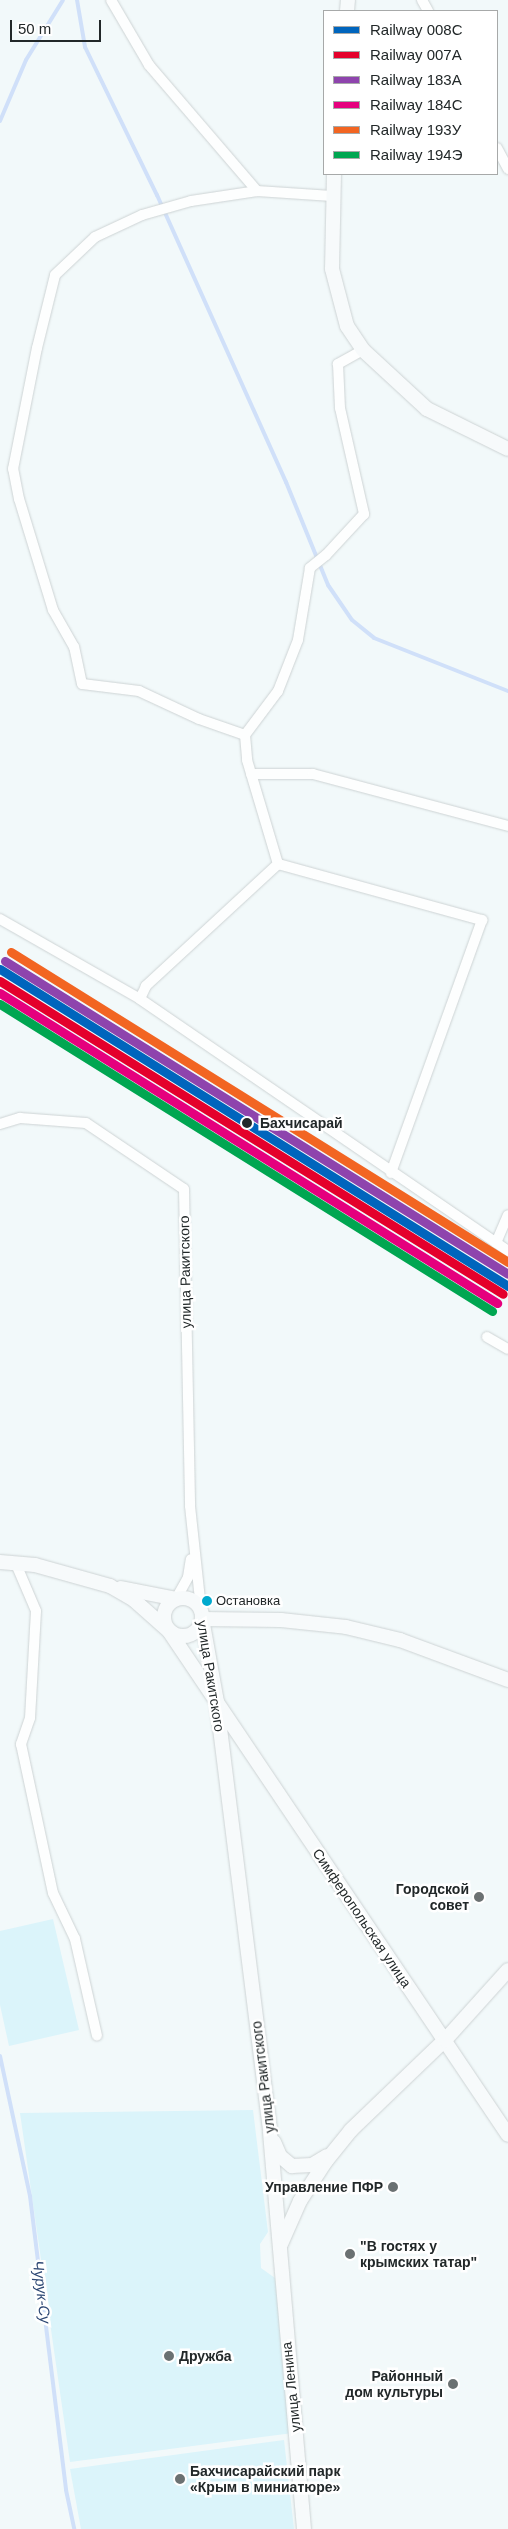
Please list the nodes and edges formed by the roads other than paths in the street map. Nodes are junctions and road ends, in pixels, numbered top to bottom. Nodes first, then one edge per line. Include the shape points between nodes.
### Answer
1 (110, 0) edge
2 (498, 150) edge
3 (508, 169) edge
4 (334, 175) edge
5 (257, 190) junction
6 (332, 196) junction
7 (364, 350) junction
8 (508, 449) edge
9 (245, 735) junction
10 (251, 774) junction
11 (508, 826) edge
12 (278, 864) junction
13 (0, 919) edge
14 (140, 1000) junction
15 (0, 1124) edge
16 (391, 1172) junction
17 (508, 1215) edge
18 (496, 1243) junction
19 (508, 1251) edge
20 (487, 1337) dead end
21 (508, 1349) edge
22 (193, 1548) junction
23 (0, 1562) edge
24 (16, 1564) junction
25 (110, 1586) junction
26 (176, 1599) junction
27 (202, 1618) junction
28 (169, 1631) junction
29 (508, 1680) edge
30 (217, 1702) junction
31 (508, 1970) edge
32 (97, 2036) dead end
33 (445, 2040) junction
34 (270, 2130) junction
35 (508, 2135) edge
36 (334, 2151) junction
37 (281, 2245) junction
38 (304, 2529) edge

1 - 5 street via 149,65
2 - 3 street
4 - 6 main road
5 - 6 street
5 - 9 street via 191,201 142,215 95,237 55,275 37,348 14,469 19,499 53,610 74,648 82,684 138,691 199,719
6 - 7 main road via 332,269 347,326
7 - 8 main road via 427,409
7 - 9 street via 338,364 340,408 364,514 310,568 298,640 278,691
9 - 10 street
10 - 11 street via 313,774
10 - 12 street
12 - 14 street via 146,986
12 - 16 street via 482,920
13 - 14 street
14 - 16 street via 336,1130
15 - 22 street, улица Ракитского via 20,1118 86,1123 184,1189
16 - 18 street
17 - 18 street
18 - 19 street
20 - 21 street
22 - 26 street via 188,1577
22 - 27 street, улица Ракитского
23 - 24 main road
24 - 25 main road
24 - 32 street via 36,1611 30,1718 21,1744 54,1893 75,1939
25 - 26 main road
25 - 28 main road, Симферопольская улица via 134,1600
26 - 27 main road via 195,1602
26 - 28 main road via 164,1613
27 - 28 main road via 192,1634 180,1636
27 - 29 main road via 282,1620 346,1627 400,1640
27 - 30 main road, улица Ракитского
28 - 30 main road, Симферопольская улица
30 - 33 main road, Симферопольская улица
30 - 34 main road, улица Ракитского
31 - 33 main road
33 - 35 main road, Симферопольская улица
33 - 36 main road via 365,2116
34 - 36 main road via 280,2156 292,2166 312,2165
34 - 37 main road, улица Ракитского
36 - 37 main road via 300,2201
37 - 38 main road, улица Ленина

